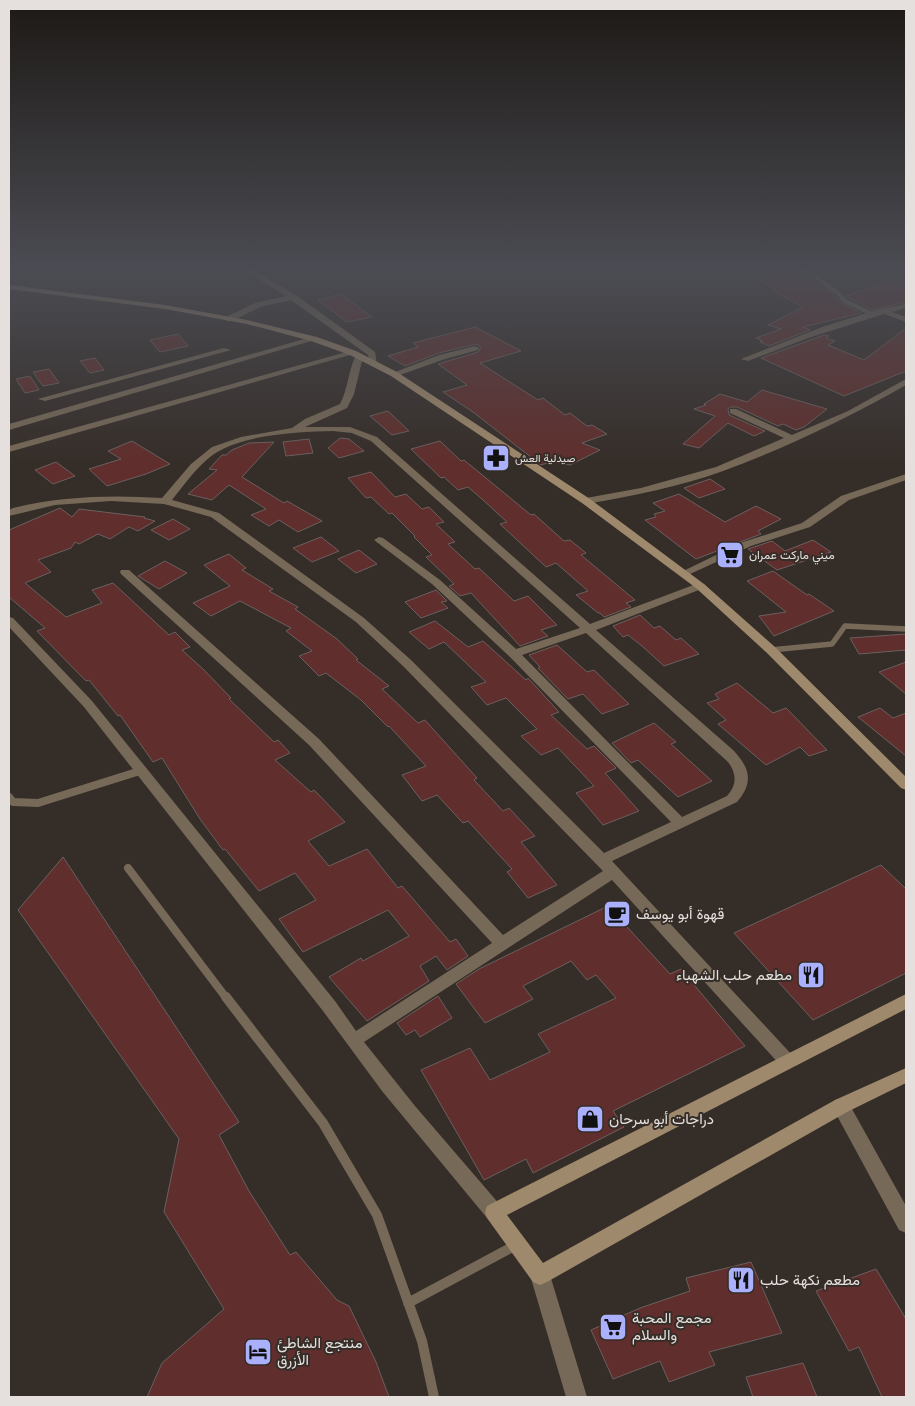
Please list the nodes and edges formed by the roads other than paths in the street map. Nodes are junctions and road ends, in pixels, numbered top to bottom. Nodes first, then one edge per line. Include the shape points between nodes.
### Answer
1 (292, 335) edge
2 (345, 335) edge
3 (807, 335) edge
4 (314, 340) junction
5 (475, 348) dead end
6 (228, 350) dead end
7 (356, 355) junction
8 (745, 359) dead end
9 (374, 364) junction
10 (162, 367) junction
11 (193, 374) junction
12 (394, 374) junction
13 (906, 382) edge
14 (161, 383) junction
15 (42, 399) dead end
16 (733, 411) dead end
17 (9, 427) edge
18 (292, 432) junction
19 (792, 438) junction
20 (9, 449) edge
21 (906, 468) edge
22 (906, 476) edge
23 (164, 501) junction
24 (586, 501) junction
25 (9, 514) edge
26 (379, 540) dead end
27 (125, 572) dead end
28 (684, 573) junction
29 (700, 586) junction
30 (9, 620) edge
31 (588, 629) junction
32 (906, 629) edge
33 (771, 650) junction
34 (514, 654) junction
35 (140, 771) junction
36 (906, 786) edge
37 (9, 797) edge
38 (681, 824) junction
39 (602, 860) junction
40 (128, 868) dead end
41 (613, 872) junction
42 (502, 944) junction
43 (906, 1001) edge
44 (353, 1041) junction
45 (787, 1061) junction
46 (906, 1075) edge
47 (841, 1106) junction
48 (494, 1212) junction
49 (906, 1224) edge
50 (517, 1244) junction
51 (540, 1275) junction
52 (408, 1303) junction
53 (434, 1397) edge
54 (577, 1397) edge

1 - 4 main road
2 - 9 street via 372,354
3 - 8 street
4 - 7 main road
4 - 11 street
5 - 12 street
6 - 10 street
7 - 9 main road
7 - 18 street via 350,394 344,406 308,421
7 - 20 street
9 - 12 main road
10 - 11 street
10 - 14 street
10 - 15 street
11 - 14 street
12 - 24 main road
13 - 19 street via 851,413
14 - 17 street
16 - 19 street
18 - 23 street via 246,437 216,448
18 - 31 street via 345,429 374,439
19 - 24 street via 688,479
21 - 22 street via 899,471
22 - 28 street via 845,498 806,525 747,544
23 - 25 street via 93,498 36,506
23 - 39 street via 215,515 360,620 407,663
24 - 28 main road
26 - 34 street via 436,582
27 - 42 street via 314,742
28 - 29 main road
29 - 31 street
29 - 33 main road
30 - 35 street via 88,704
31 - 34 street
31 - 38 street via 740,766 743,780 738,794
32 - 33 lane via 845,626 832,644
33 - 36 main road
34 - 38 street
35 - 37 lane via 38,803 14,802
35 - 44 street via 323,998
38 - 39 street
39 - 41 street
40 - 52 lane via 323,1123 377,1215
41 - 42 street
41 - 45 street
42 - 44 street
43 - 45 main road
44 - 48 street
45 - 48 main road
46 - 47 main road
47 - 49 street
47 - 51 main road
48 - 50 main road
50 - 51 main road
50 - 52 lane
51 - 54 street
52 - 53 lane via 422,1341

